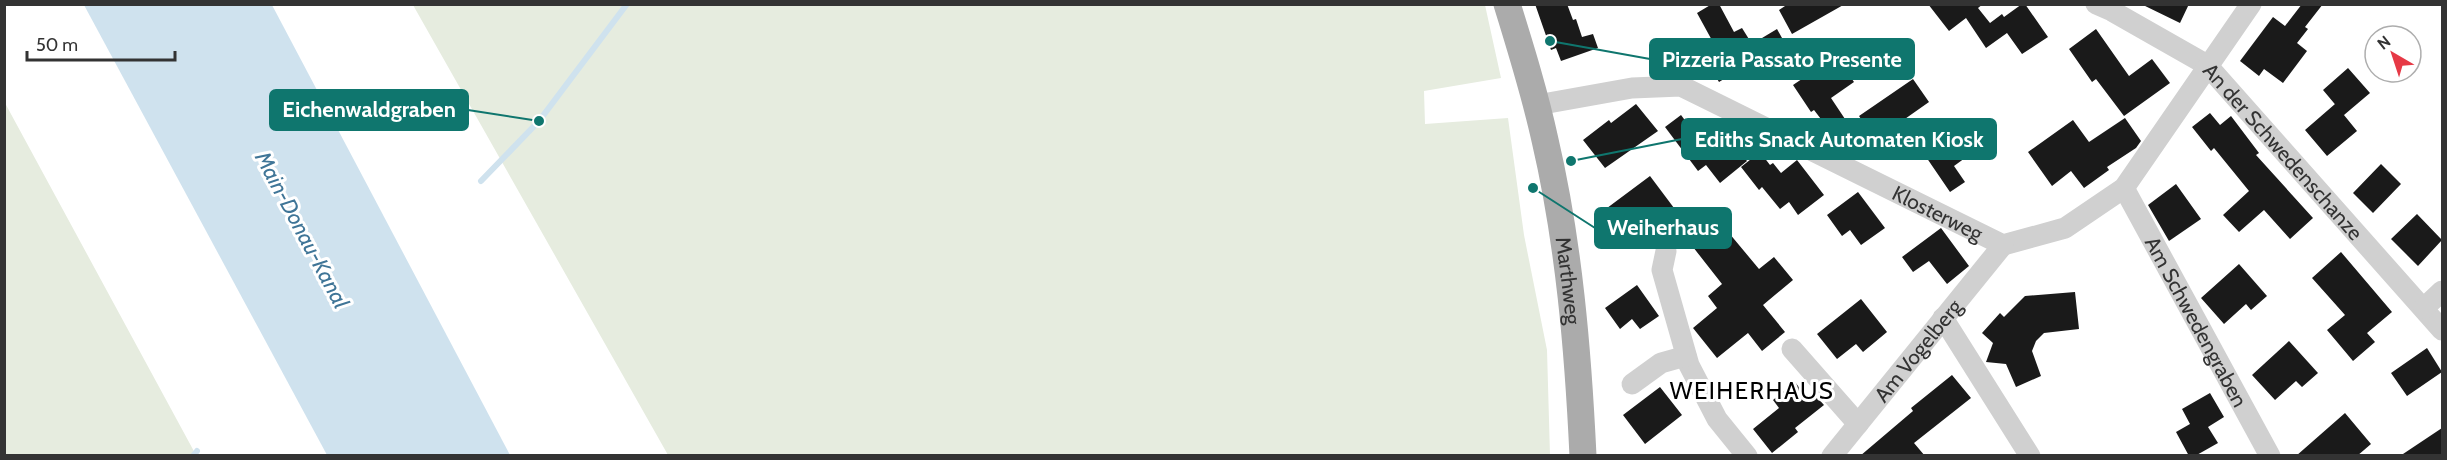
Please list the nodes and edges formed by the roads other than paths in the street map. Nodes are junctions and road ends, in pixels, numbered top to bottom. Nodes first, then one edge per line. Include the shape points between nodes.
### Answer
1 (1507, 4) edge
2 (2096, 4) edge
3 (2251, 4) edge
4 (2207, 65) junction
5 (1537, 105) junction
6 (2124, 188) junction
7 (2003, 245) junction
8 (1666, 250) dead end
9 (2442, 291) edge
10 (2424, 308) junction
11 (1943, 318) junction
12 (2442, 330) edge
13 (1792, 349) dead end
14 (1686, 356) junction
15 (1632, 384) dead end
16 (1858, 424) junction
17 (1583, 456) edge
18 (1747, 456) edge
19 (1832, 456) edge
20 (2030, 456) edge
21 (2270, 456) edge

1 - 5 main road, Marthweg
2 - 4 street, An der Schwedenschanze
3 - 4 street, Klosterweg
4 - 6 street, Klosterweg
4 - 10 street, An der Schwedenschanze
5 - 7 street, Klosterweg via 1632,88 1681,86
5 - 17 main road, Marthweg via 1567,264
6 - 7 street, Klosterweg via 2065,228
6 - 21 street, Am Schwedengraben
7 - 11 street, Am Vogelberg
8 - 14 street via 1662,270
9 - 10 street
10 - 12 street, An der Schwedenschanze
11 - 16 street, Am Vogelberg
11 - 20 street
13 - 16 street
14 - 15 street via 1661,363
14 - 18 street via 1717,419
16 - 19 street, Am Vogelberg

